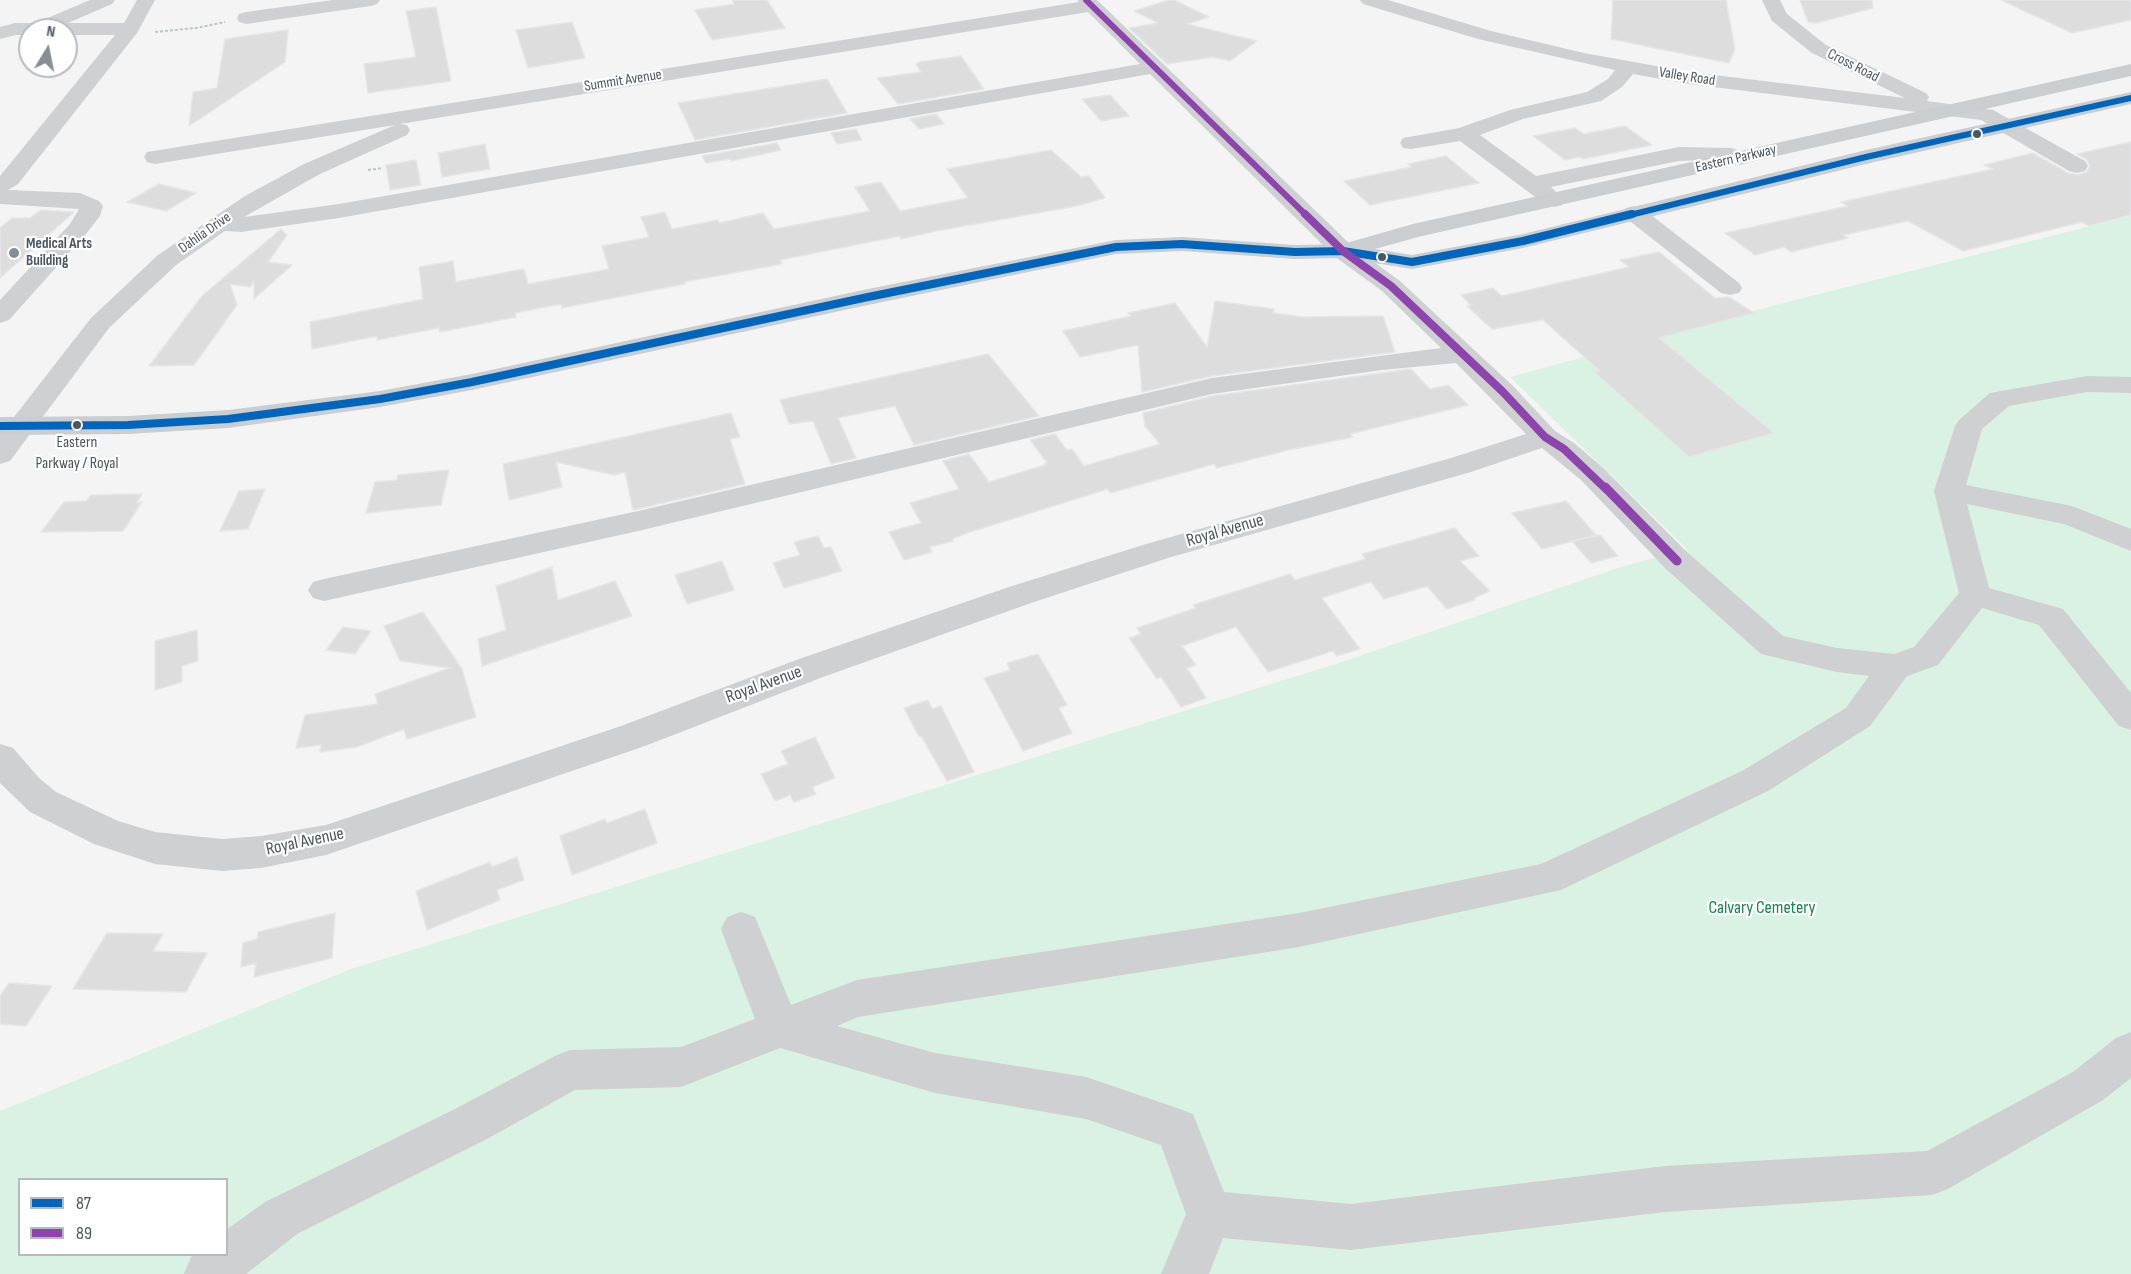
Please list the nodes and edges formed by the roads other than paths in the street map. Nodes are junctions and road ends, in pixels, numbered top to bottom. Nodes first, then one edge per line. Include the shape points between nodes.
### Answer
1 (106, 0) edge
2 (146, 0) edge
3 (371, 0) edge
4 (1369, 0) edge
5 (1771, 0) edge
6 (1089, 3) edge
7 (63, 18) edge
8 (246, 18) road end
9 (18, 29) edge
10 (78, 30) edge
11 (128, 32) junction
12 (0, 33) edge
13 (1156, 67) junction
14 (1628, 67) junction
15 (2131, 70) edge
16 (2131, 98) edge
17 (1951, 110) junction
18 (442, 112) junction
19 (2008, 127) junction
20 (1464, 134) junction
21 (1411, 143) dead end
22 (155, 158) dead end
23 (1740, 158) junction
24 (2077, 166) dead end
25 (1532, 184) junction
26 (0, 194) edge
27 (1554, 200) junction
28 (1634, 213) junction
29 (219, 223) junction
30 (1343, 251) junction
31 (1730, 288) dead end
32 (0, 315) edge
33 (1462, 354) junction
34 (2131, 385) edge
35 (12, 426) edge
36 (1545, 437) junction
37 (0, 455) edge
38 (1949, 491) junction
39 (2131, 542) edge
40 (324, 590) dead end
41 (1976, 595) junction
42 (1895, 667) junction
43 (2131, 717) edge
44 (0, 758) edge
45 (741, 929) dead end
46 (780, 1029) junction
47 (2131, 1052) edge
48 (1209, 1214) junction
49 (208, 1274) edge
50 (1185, 1274) edge

1 - 7 street
2 - 11 street
3 - 8 street
4 - 14 street, Valley Road via 1485,35
5 - 17 street, Cross Road via 1779,17 1819,49
6 - 13 street
6 - 18 street, Summit Avenue
9 - 12 street
10 - 11 street
11 - 26 street
13 - 29 street via 339,211 241,225
13 - 30 street
14 - 17 street, Valley Road
14 - 20 street via 1615,83 1594,97 1517,114
15 - 17 main road, Eastern Parkway
16 - 19 main road, Eastern Parkway
17 - 19 street, Valley Road via 1986,114
17 - 23 main road, Eastern Parkway
18 - 22 street, Summit Avenue
18 - 29 street, Dahlia Drive via 312,169
19 - 24 street, Valley Road
19 - 28 main road, Eastern Parkway
20 - 21 street
20 - 25 street
23 - 25 street via 1679,154
23 - 27 main road, Eastern Parkway
25 - 27 street
26 - 32 street via 80,200 91,206 78,229
27 - 30 main road, Eastern Parkway
28 - 30 main road, Eastern Parkway via 1523,241 1412,261
28 - 31 street
29 - 35 street, Dahlia Drive via 167,260 100,323
30 - 33 street via 1391,286
30 - 35 main road, Eastern Parkway via 1295,252 1182,244 1116,248 380,399 228,419
33 - 36 street
33 - 40 street via 1212,386 638,521
34 - 38 street via 2087,384 2000,399 1969,426
35 - 37 street
36 - 42 street via 1591,473 1677,561 1773,646
36 - 44 street, Royal Avenue via 1461,465 1157,550 1020,595 589,751 326,840 222,855 155,848 107,833 43,802
38 - 39 street via 2072,516
38 - 41 street
41 - 42 street via 1926,656
41 - 43 street via 2051,617
42 - 46 street via 1858,717 1764,775 1547,879 1299,930 857,999
45 - 46 street
46 - 48 street via 935,1073 1086,1098 1177,1129
46 - 49 street via 681,1067 570,1070 281,1218
47 - 48 street via 2088,1086 1932,1173 1665,1189 1352,1227
48 - 50 street

